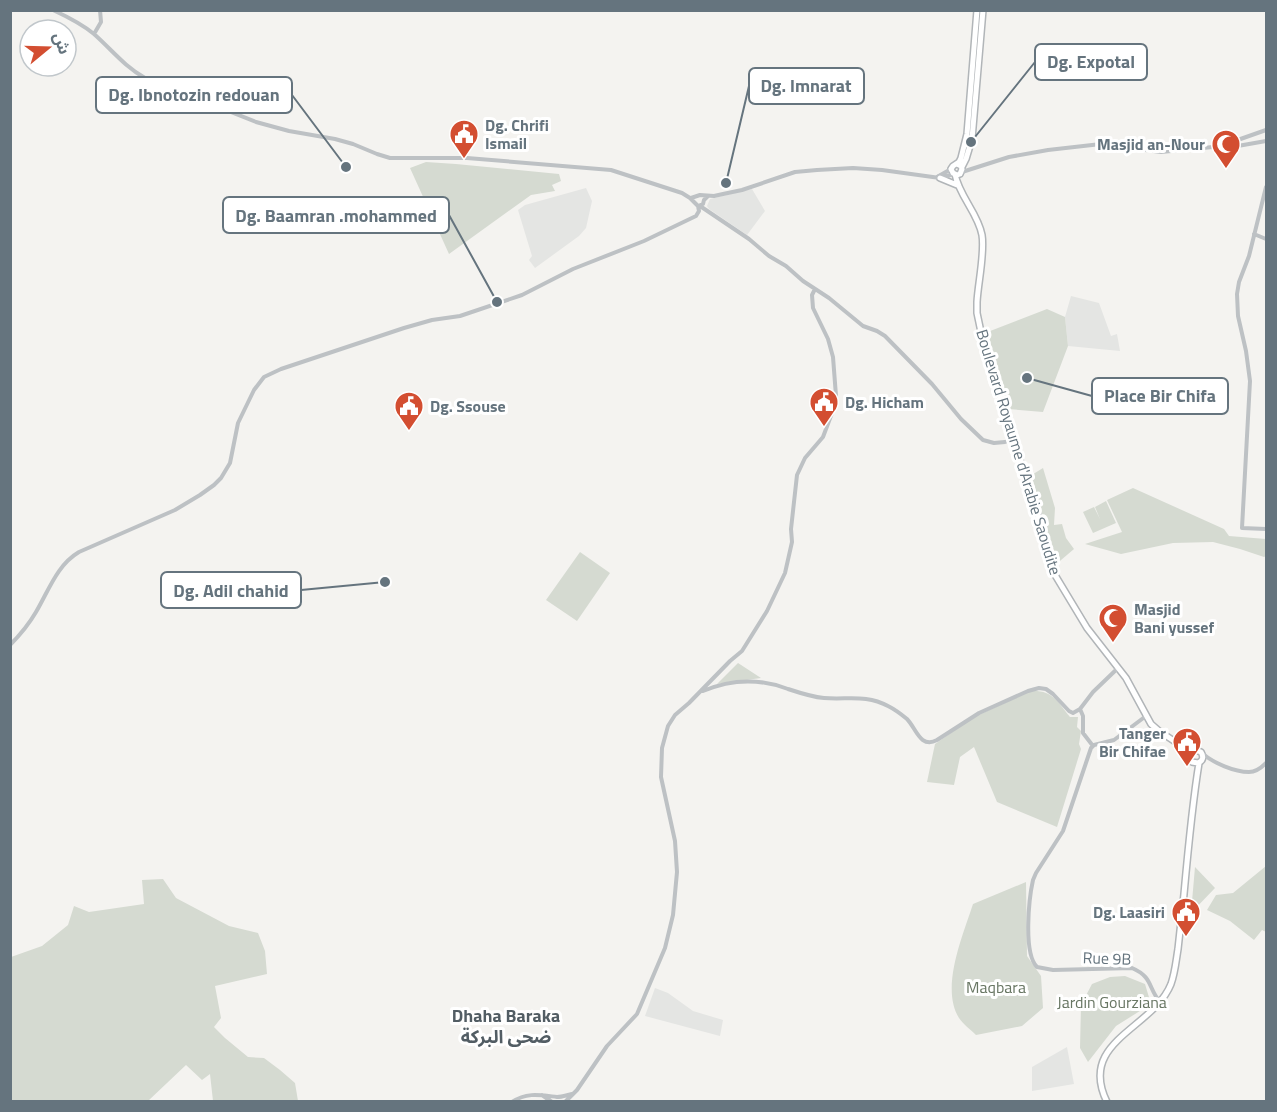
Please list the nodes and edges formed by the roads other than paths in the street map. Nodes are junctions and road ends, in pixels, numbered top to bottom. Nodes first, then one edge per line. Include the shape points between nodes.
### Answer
1 (53, 10) edge
2 (100, 10) edge
3 (977, 10) edge
4 (983, 10) edge
5 (94, 34) junction
6 (1266, 130) edge
7 (1266, 141) edge
8 (1224, 142) junction
9 (1232, 144) junction
10 (1214, 147) junction
11 (1225, 148) junction
12 (958, 170) junction
13 (938, 177) junction
14 (957, 185) junction
15 (1266, 187) edge
16 (962, 193) junction
17 (700, 201) junction
18 (1254, 234) junction
19 (1266, 239) edge
20 (815, 289) junction
21 (1013, 439) junction
22 (1266, 529) edge
23 (10, 645) edge
24 (1118, 668) junction
25 (698, 694) junction
26 (1080, 709) junction
27 (1146, 716) junction
28 (1180, 745) junction
29 (1093, 746) junction
30 (1194, 750) junction
31 (1198, 760) junction
32 (1266, 764) edge
33 (1160, 1002) junction
34 (558, 1100) edge
35 (512, 1101) edge
36 (1107, 1101) edge

1 - 5 street
2 - 5 street via 101,22
3 - 12 main road, Boulevard Royaume d'Arabie Saoudite via 967,134
4 - 12 main road, Boulevard Royaume d'Arabie Saoudite via 972,139
5 - 17 street via 145,78 256,122 353,144 390,158 467,158 611,170
6 - 9 street
7 - 9 street
8 - 9 street
8 - 10 street
8 - 11 street
9 - 11 street
10 - 11 street
10 - 12 street via 1161,152 1101,144 1009,157
12 - 13 street
12 - 14 main road, Boulevard Royaume d'Arabie Saoudite
12 - 16 main road, Boulevard Royaume d'Arabie Saoudite
13 - 14 main road
13 - 17 street via 874,169 795,172
14 - 16 main road, Boulevard Royaume d'Arabie Saoudite
15 - 18 street
16 - 21 main road, Boulevard Royaume d'Arabie Saoudite via 982,237 977,313
17 - 20 street
17 - 23 street via 696,216 522,295 460,316 404,328 271,372 258,382 242,412 230,463 221,478 175,510 68,559 29,624
18 - 19 street
18 - 22 street via 1237,294 1250,381 1242,528
20 - 21 street via 863,326 885,336 983,440 994,443
20 - 25 street via 813,308 833,357 835,405 823,437 797,475 792,542 780,585 742,651
21 - 24 main road, Boulevard Royaume d'Arabie Saoudite via 1055,575 1087,628
24 - 26 street
24 - 27 main road, Boulevard Royaume d'Arabie Saoudite
25 - 26 street via 727,683 753,681 814,697 876,700 902,715 920,738 930,743 977,714 1039,688 1053,694 1072,713
25 - 34 street via 675,715 664,738 661,777 677,864 675,905 665,948 637,1014 569,1099
26 - 29 street via 1083,734
27 - 28 main road, Boulevard Royaume d'Arabie Saoudite
27 - 29 street via 1114,740
28 - 30 main road, Boulevard Royaume d'Arabie Saoudite
28 - 31 main road, Boulevard Royaume d'Arabie Saoudite
29 - 33 street, Rue 9B via 1061,836 1033,882 1028,940 1032,959 1036,966 1053,970 1132,968 1149,980
30 - 31 main road, Boulevard Royaume d'Arabie Saoudite via 1199,750
30 - 31 main road via 1190,754
31 - 32 street via 1210,759 1246,772
31 - 33 main road, Boulevard Royaume d'Arabie Saoudite via 1175,973
33 - 36 main road, Boulevard Royaume d'Arabie Saoudite via 1106,1054 1100,1077
34 - 35 street via 527,1095

